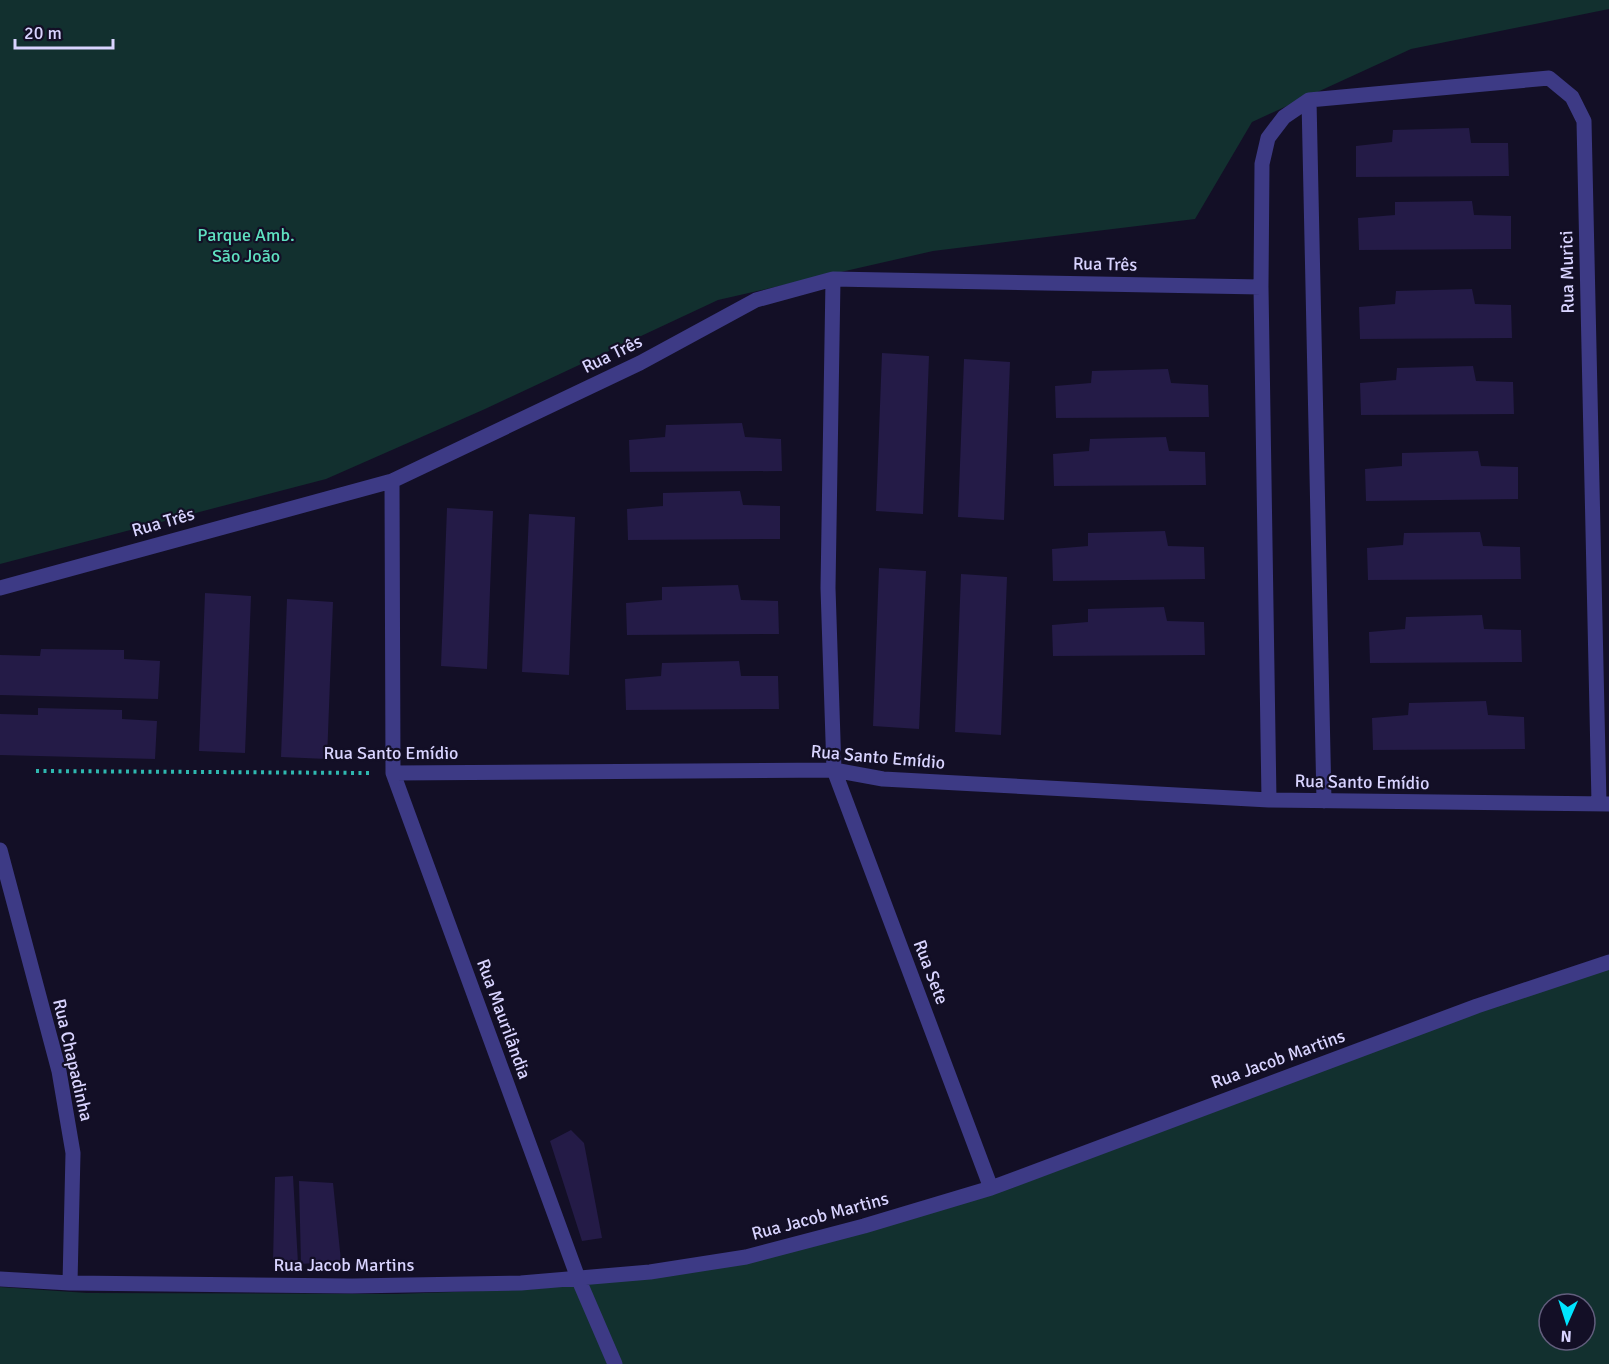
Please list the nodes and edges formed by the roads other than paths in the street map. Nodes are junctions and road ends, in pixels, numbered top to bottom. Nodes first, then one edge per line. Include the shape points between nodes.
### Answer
1 (1309, 100) junction
2 (833, 279) junction
3 (1260, 287) junction
4 (392, 481) junction
5 (0, 588) edge
6 (1603, 733) edge
7 (834, 770) junction
8 (393, 773) junction
9 (1269, 800) junction
10 (1324, 801) junction
11 (1604, 804) edge
12 (0, 850) edge
13 (1609, 962) edge
14 (990, 1188) junction
15 (578, 1278) junction
16 (0, 1280) edge
17 (70, 1283) junction
18 (615, 1364) edge

1 - 3 street, Rua Murici via 1284,117 1268,138 1262,164
1 - 6 street, Rua Murici via 1549,78 1572,97 1584,121
1 - 10 street
2 - 3 street, Rua Três
2 - 4 street, Rua Três via 756,300 640,363
2 - 7 street, Rua Sete via 828,588
3 - 9 street, Rua Murici
4 - 5 street, Rua Três
4 - 8 street, Rua Maurilândia
6 - 11 street, Rua Murici
7 - 8 street, Rua Santo Emídio
7 - 9 street, Rua Santo Emídio via 883,779
7 - 14 street, Rua Sete
8 - 15 street, Rua Maurilândia
9 - 10 street, Rua Santo Emídio
10 - 11 street, Rua Santo Emídio
12 - 17 street, Rua Chapadinha via 59,1071 73,1153
13 - 14 street, Rua Jacob Martins via 1477,1006
14 - 15 street, Rua Jacob Martins via 746,1257
15 - 17 street, Rua Jacob Martins via 352,1286
15 - 18 street, Rua Maurilândia
16 - 17 street, Rua Jacob Martins

